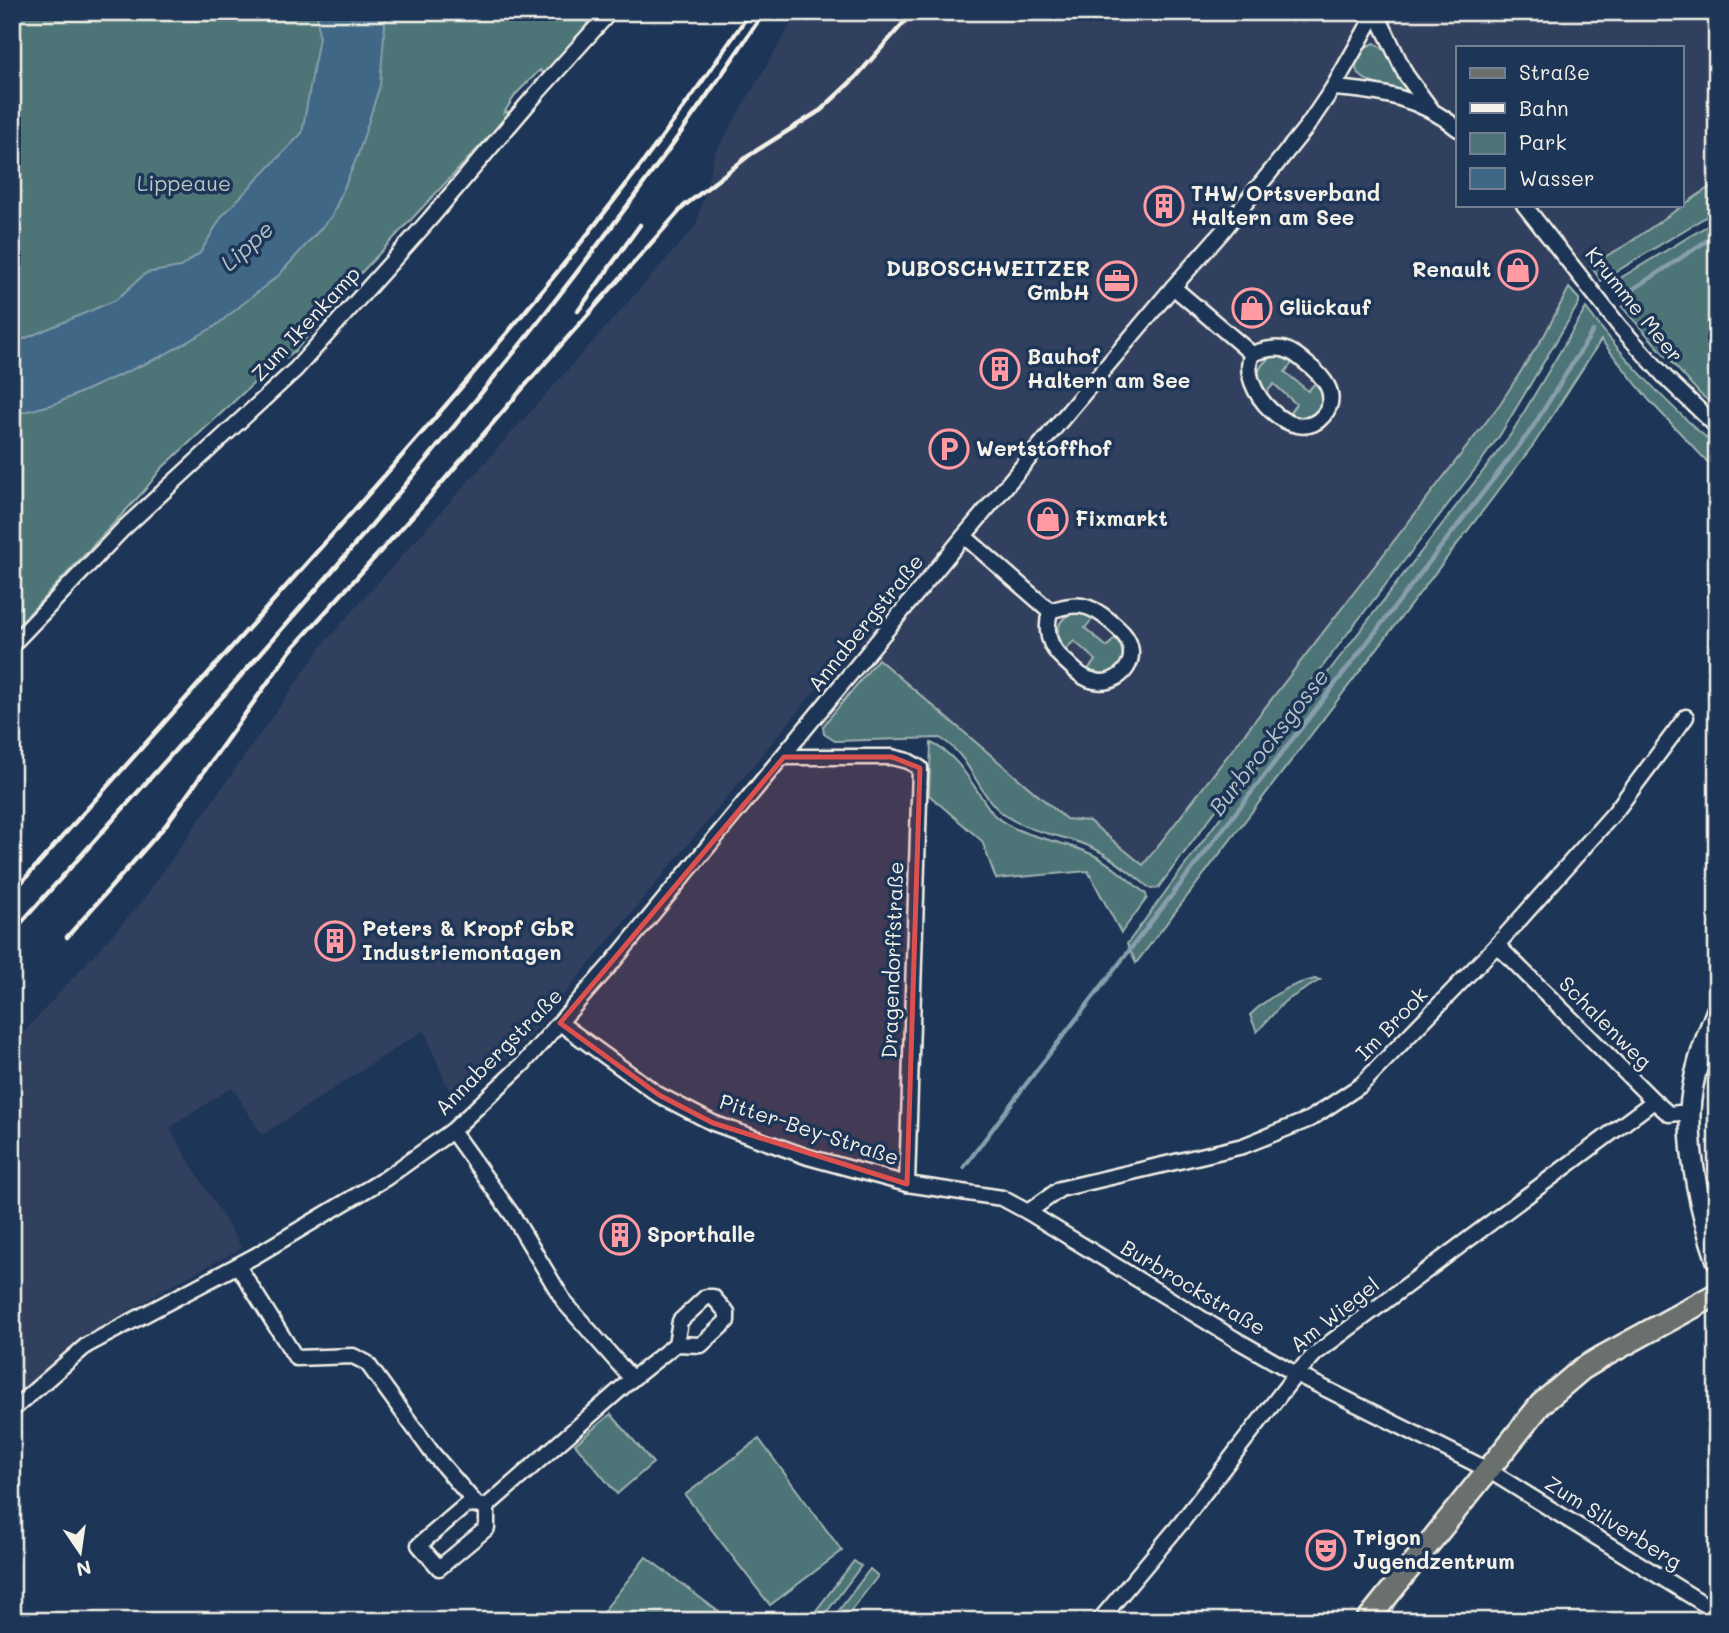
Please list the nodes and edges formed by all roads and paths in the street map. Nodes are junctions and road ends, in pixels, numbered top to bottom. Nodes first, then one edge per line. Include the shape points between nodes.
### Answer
1 (610, 12) edge
2 (1376, 12) edge
3 (1333, 88) junction
4 (1432, 110) junction
5 (1456, 128) edge
6 (1525, 206) edge
7 (1173, 287) junction
8 (1252, 354) junction
9 (1717, 427) edge
10 (964, 536) junction
11 (1050, 611) junction
12 (12, 645) edge
13 (1686, 717) dead end
14 (784, 757) junction
15 (1497, 945) junction
16 (1717, 1010) edge
17 (560, 1023) junction
18 (1654, 1101) junction
19 (1690, 1112) junction
20 (452, 1131) junction
21 (907, 1184) junction
22 (1028, 1212) junction
23 (1717, 1261) edge
24 (238, 1266) junction
25 (1717, 1294) edge
26 (676, 1345) dead end
27 (1296, 1374) junction
28 (632, 1379) junction
29 (12, 1410) edge
30 (1488, 1470) junction
31 (482, 1506) junction
32 (1717, 1612) edge
33 (1099, 1621) edge
34 (1367, 1621) edge

1 - 12 street, Zum Ikenkamp via 296,369 123,529
2 - 3 street, Annabergstraße
2 - 4 street via 1406,75
3 - 4 street via 1388,94
3 - 7 street, Annabergstraße via 1291,147
4 - 5 street
6 - 9 street, Krumme Meer via 1620,327
7 - 8 street
7 - 10 street, Annabergstraße
8 - 8 street via 1248,377 1253,388 1282,419 1304,426 1324,415 1330,391 1322,376 1286,350 1273,348
10 - 11 street
10 - 14 street, Annabergstraße
11 - 11 street via 1046,627 1052,645 1083,676 1104,683 1124,673 1131,648 1122,632 1101,613 1070,604
13 - 15 street, Im Brook via 1615,812
14 - 17 street, Annabergstraße
14 - 21 street, Dragendorffstraße via 892,757 920,768
15 - 18 street, Schalenweg
15 - 22 street, Im Brook via 1362,1085 1311,1119 1243,1146 1060,1189
16 - 19 main road
17 - 20 street, Annabergstraße
17 - 21 street, Pitter-Bey-Straße via 659,1095 713,1123 808,1157
18 - 19 street, Schalenweg via 1670,1115
18 - 27 street, Am Wiegel via 1315,1353
19 - 23 main road via 1692,1158
20 - 24 street, Annabergstraße via 386,1178
20 - 28 street via 513,1216 565,1303
21 - 22 street, Burbrockstraße via 1002,1198
22 - 27 street, Burbrockstraße
24 - 29 street, Annabergstraße via 86,1345
24 - 31 street via 296,1358 354,1356 367,1363 433,1454
25 - 30 main road via 1582,1369 1541,1404
26 - 28 street
27 - 30 street, Burbrockstraße
27 - 33 street, Am Wiegel
28 - 31 street
30 - 32 street, Zum Silverberg
30 - 34 main road
31 - 31 street via 466,1505 419,1545 439,1568 487,1528

